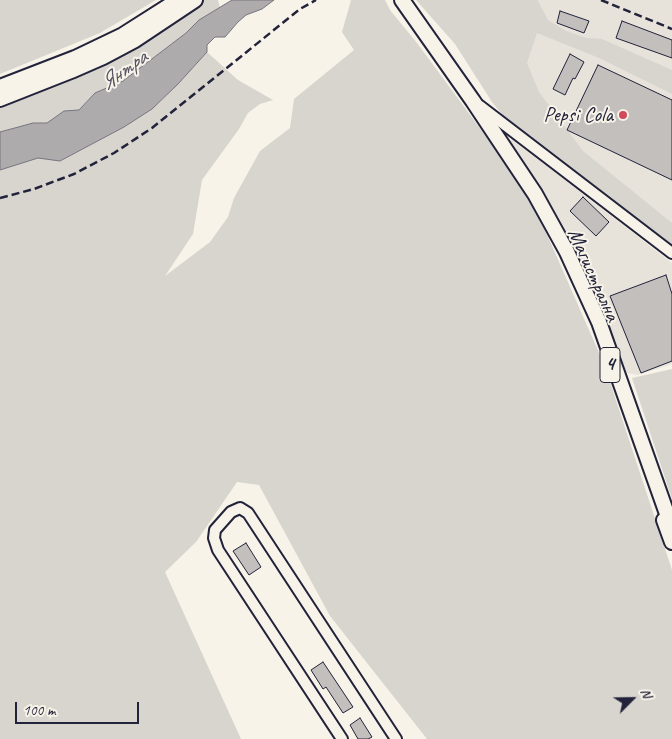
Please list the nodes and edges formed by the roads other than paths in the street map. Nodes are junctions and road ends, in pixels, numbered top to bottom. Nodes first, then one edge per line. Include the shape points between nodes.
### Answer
1 (178, 0) edge
2 (195, 0) edge
3 (402, 0) edge
4 (0, 87) edge
5 (0, 99) edge
6 (473, 101) junction
7 (535, 194) junction
8 (672, 253) edge
9 (672, 528) edge
10 (672, 542) edge
11 (342, 739) edge
12 (396, 739) edge

1 - 4 main road via 123,35
2 - 5 main road via 135,40 102,57
3 - 6 main road, Магистрална / 4
6 - 7 main road, Магистрална / 4
6 - 8 street
7 - 9 main road, Магистрална / 4 via 568,252 599,322
7 - 10 main road, Магистрална / 4 via 594,324
11 - 12 street via 218,550 215,530 231,512 240,508 248,513

